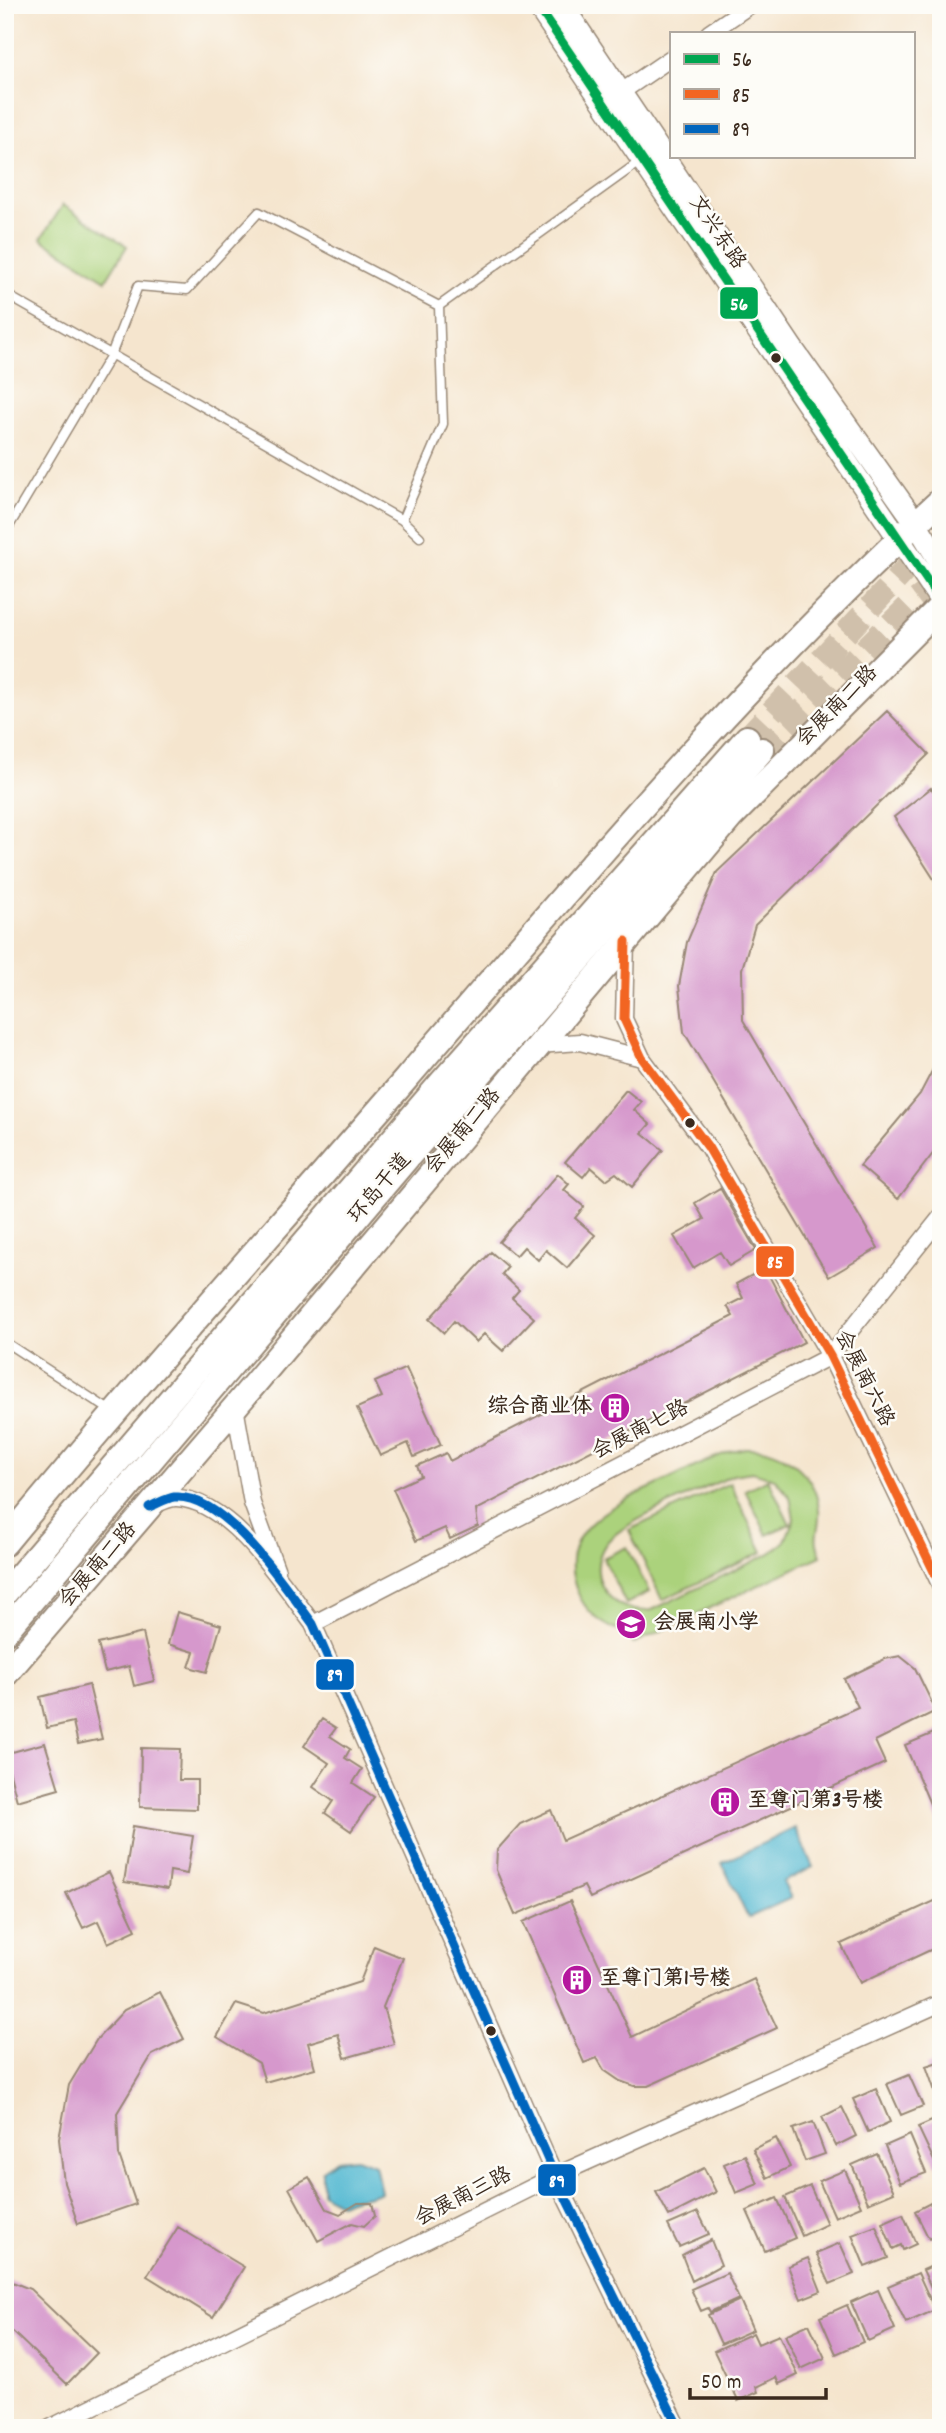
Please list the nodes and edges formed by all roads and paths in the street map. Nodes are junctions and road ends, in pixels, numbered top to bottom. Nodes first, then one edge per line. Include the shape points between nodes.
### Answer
1 (537, 5) edge
2 (562, 5) edge
3 (750, 5) edge
4 (710, 32) edge
5 (670, 59) edge
6 (621, 92) junction
7 (603, 104) junction
8 (642, 160) junction
9 (5, 294) edge
10 (439, 306) junction
11 (111, 355) junction
12 (941, 500) edge
13 (402, 520) junction
14 (908, 531) junction
15 (5, 533) edge
16 (420, 537) dead end
17 (941, 564) edge
18 (941, 603) edge
19 (625, 941) junction
20 (537, 1045) junction
21 (642, 1058) junction
22 (941, 1217) edge
23 (5, 1342) edge
24 (830, 1356) junction
25 (235, 1407) junction
26 (113, 1412) junction
27 (149, 1507) junction
28 (5, 1542) edge
29 (280, 1580) junction
30 (941, 1586) edge
31 (5, 1593) edge
32 (313, 1624) junction
33 (5, 1632) edge
34 (5, 1675) edge
35 (941, 2003) edge
36 (555, 2176) junction
37 (50, 2428) edge
38 (680, 2428) edge

1 - 7 main road, 文兴东路
2 - 6 main road, 文兴东路
3 - 4 street
5 - 6 street
6 - 7 street
6 - 14 main road, 文兴东路
7 - 8 main road, 文兴东路
8 - 10 lane
8 - 14 main road, 文兴东路
9 - 11 lane
10 - 11 lane via 259,212 187,290 138,286
10 - 13 lane via 443,424
11 - 13 lane
11 - 15 lane
12 - 14 main road
13 - 16 lane
14 - 17 main road, 文兴东路
14 - 18 main road, 文兴东路
14 - 26 main road via 759,679
18 - 19 main road, 会展南二路 via 731,817
19 - 20 main road, 会展南二路
19 - 21 street, 会展南六路 via 624,1019
20 - 21 street via 580,1042
20 - 25 main road, 会展南二路
21 - 24 street, 会展南六路 via 708,1147
22 - 24 street, 会展南七路
23 - 26 lane
24 - 30 street, 会展南六路
24 - 32 street, 会展南七路
25 - 27 main road, 会展南二路
25 - 29 street via 252,1503
26 - 28 main road
27 - 29 street via 174,1497 221,1514
27 - 34 main road, 会展南二路
29 - 32 street
31 - 33 main road, 环岛干道 via 441,1083 754,744
32 - 36 street
35 - 36 street, 会展南三路
36 - 37 street, 会展南三路
36 - 38 street

